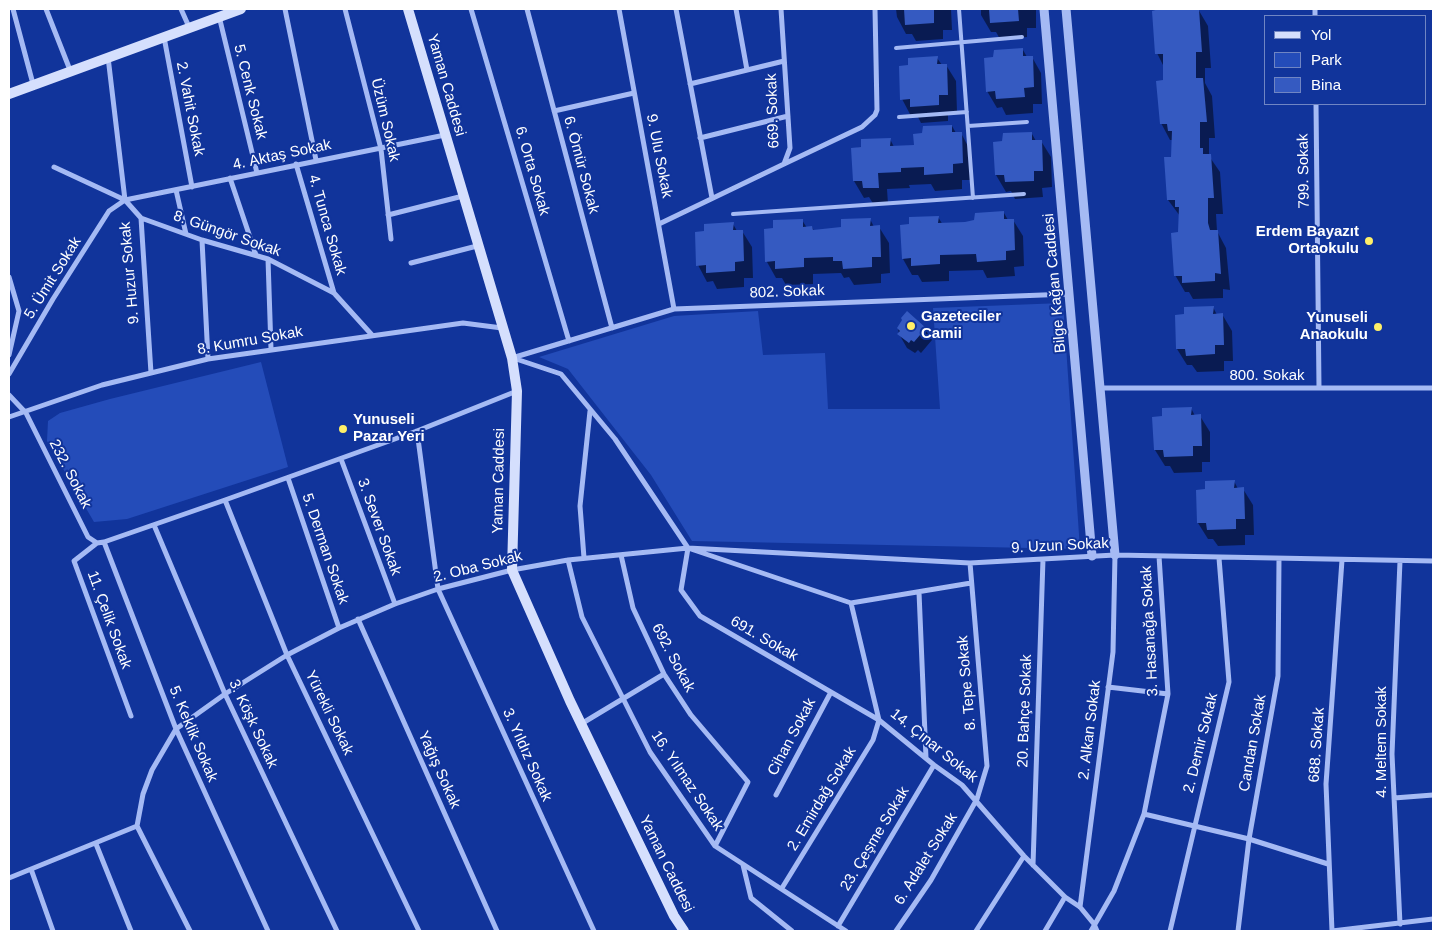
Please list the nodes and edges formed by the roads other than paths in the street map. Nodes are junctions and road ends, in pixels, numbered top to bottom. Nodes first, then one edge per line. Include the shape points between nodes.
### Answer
1 (12, 9) edge
2 (46, 9) edge
3 (181, 9) edge
4 (240, 9) edge
5 (286, 9) edge
6 (345, 9) edge
7 (408, 9) edge
8 (471, 9) edge
9 (527, 9) edge
10 (619, 9) edge
11 (676, 9) edge
12 (736, 9) edge
13 (781, 9) edge
14 (875, 9) edge
15 (959, 9) edge
16 (1044, 9) edge
17 (1066, 9) edge
18 (219, 16) junction
19 (189, 27) junction
20 (164, 36) junction
21 (1022, 37) dead end
22 (962, 42) junction
23 (896, 48) dead end
24 (108, 56) junction
25 (784, 61) junction
26 (70, 70) junction
27 (747, 70) junction
28 (33, 84) junction
29 (690, 84) junction
30 (634, 93) junction
31 (9, 94) edge
32 (1316, 105) edge
33 (554, 111) junction
34 (967, 112) junction
35 (788, 116) junction
36 (899, 117) dead end
37 (1027, 122) dead end
38 (968, 126) junction
39 (445, 135) junction
40 (700, 138) junction
41 (381, 149) junction
42 (316, 160) junction
43 (296, 164) junction
44 (784, 164) junction
45 (54, 167) dead end
46 (257, 173) junction
47 (230, 178) junction
48 (192, 187) junction
49 (176, 190) junction
50 (1024, 194) dead end
51 (463, 196) junction
52 (712, 198) junction
53 (973, 198) junction
54 (125, 200) junction
55 (733, 214) dead end
56 (388, 215) junction
57 (141, 218) junction
58 (659, 224) junction
59 (186, 234) junction
60 (391, 239) dead end
61 (202, 240) junction
62 (477, 246) junction
63 (256, 255) junction
64 (268, 259) junction
65 (411, 263) dead end
66 (9, 278) edge
67 (334, 294) junction
68 (1070, 294) junction
69 (674, 309) junction
70 (502, 328) junction
71 (612, 328) junction
72 (372, 335) junction
73 (569, 341) junction
74 (271, 349) junction
75 (9, 355) edge
76 (512, 358) junction
77 (208, 359) junction
78 (151, 373) junction
79 (9, 374) edge
80 (1101, 388) junction
81 (1318, 388) junction
82 (1433, 388) edge
83 (517, 391) junction
84 (9, 395) edge
85 (590, 411) junction
86 (26, 413) junction
87 (9, 417) edge
88 (417, 431) junction
89 (341, 459) junction
90 (288, 478) junction
91 (225, 500) junction
92 (154, 525) junction
93 (104, 542) junction
94 (97, 543) junction
95 (688, 548) junction
96 (621, 555) junction
97 (1115, 555) junction
98 (1092, 556) junction
99 (1159, 556) junction
100 (584, 558) junction
101 (1219, 558) junction
102 (1043, 559) junction
103 (1279, 559) junction
104 (568, 560) junction
105 (1342, 560) junction
106 (1400, 561) junction
107 (1433, 561) edge
108 (970, 563) junction
109 (512, 570) junction
110 (971, 583) junction
111 (438, 589) junction
112 (919, 592) junction
113 (851, 603) junction
114 (394, 604) junction
115 (358, 619) junction
116 (339, 628) junction
117 (287, 655) junction
118 (664, 674) junction
119 (1108, 687) junction
120 (831, 692) junction
121 (225, 694) junction
122 (1168, 694) junction
123 (623, 698) junction
124 (131, 716) dead end
125 (879, 720) junction
126 (581, 724) junction
127 (176, 730) junction
128 (926, 758) junction
129 (934, 765) junction
130 (776, 794) dead end
131 (1433, 794) edge
132 (1394, 798) junction
133 (977, 799) junction
134 (1144, 814) junction
135 (1194, 825) junction
136 (137, 826) junction
137 (1249, 839) junction
138 (96, 844) junction
139 (715, 846) junction
140 (1024, 856) junction
141 (1328, 864) junction
142 (743, 865) junction
143 (1033, 865) junction
144 (31, 869) junction
145 (9, 878) edge
146 (782, 888) junction
147 (1065, 897) junction
148 (1080, 908) junction
149 (1433, 920) edge
150 (1094, 924) junction
151 (1400, 924) junction
152 (838, 926) junction
153 (1385, 929) edge
154 (53, 931) edge
155 (131, 931) edge
156 (190, 931) edge
157 (266, 931) edge
158 (337, 931) edge
159 (419, 931) edge
160 (497, 931) edge
161 (594, 931) edge
162 (684, 931) edge
163 (792, 931) edge
164 (846, 931) edge
165 (896, 931) edge
166 (976, 931) edge
167 (1045, 931) edge
168 (1091, 931) edge
169 (1097, 931) edge
170 (1170, 931) edge
171 (1238, 931) edge
172 (1332, 931) edge

1 - 28 street
2 - 26 street
3 - 19 street
4 - 18 main road
5 - 42 street
6 - 41 street, Üzüm Sokak
7 - 39 main road, Yaman Caddesi
8 - 73 street, 6. Orta Sokak
9 - 33 street, 6. Ömür Sokak
10 - 30 street, 9. Ulu Sokak
11 - 29 street
12 - 27 street
13 - 25 street, 669. Sokak
14 - 44 street via 877,110 862,127
15 - 22 lane
16 - 68 street, Bilge Kağan Caddesi
17 - 80 street
18 - 19 main road
18 - 46 street, 5. Cenk Sokak
19 - 20 main road
20 - 24 main road
20 - 48 street, 2. Vahit Sokak
21 - 22 lane
22 - 23 lane
22 - 34 lane
24 - 26 main road
24 - 54 street, 9. Huzur Sokak
25 - 27 street
25 - 35 street, 669. Sokak
26 - 28 main road
27 - 29 street
28 - 31 main road
29 - 40 street
30 - 33 street
30 - 58 street, 9. Ulu Sokak
32 - 81 street, 799. Sokak
33 - 71 street, 6. Ömür Sokak
34 - 36 lane
34 - 38 lane
35 - 40 street
35 - 44 street, 669. Sokak via 790,148
37 - 38 lane
38 - 53 lane
39 - 41 street, 4. Aktaş Sokak
39 - 51 main road, Yaman Caddesi
40 - 52 street
41 - 42 street, 4. Aktaş Sokak
41 - 56 street, Üzüm Sokak
42 - 43 street, 4. Aktaş Sokak
43 - 46 street, 4. Aktaş Sokak
43 - 67 street, 4. Tunca Sokak
44 - 52 street, 669. Sokak
45 - 54 street
46 - 47 street, 4. Aktaş Sokak
47 - 48 street, 4. Aktaş Sokak
47 - 63 street
48 - 49 street, 4. Aktaş Sokak
49 - 54 street, 4. Aktaş Sokak
49 - 59 street
50 - 53 lane
51 - 56 street
51 - 62 main road, Yaman Caddesi
52 - 58 street, 669. Sokak
53 - 55 lane
54 - 57 street, 9. Huzur Sokak
54 - 79 street, 5. Ümit Sokak via 110,211
56 - 60 street, Üzüm Sokak
57 - 59 street, 8. Güngör Sokak
57 - 78 street, 9. Huzur Sokak
58 - 69 street, 9. Ulu Sokak
59 - 61 street, 8. Güngör Sokak
61 - 63 street, 8. Güngör Sokak
61 - 77 street
62 - 65 street
62 - 70 main road, Yaman Caddesi
63 - 64 street, 8. Güngör Sokak
64 - 67 street, 8. Güngör Sokak
64 - 74 street
66 - 75 street via 19,311
67 - 72 street, 8. Güngör Sokak
68 - 69 street, 802. Sokak
68 - 98 street, Bilge Kağan Caddesi
69 - 71 street, 802. Sokak
70 - 72 street, 8. Kumru Sokak via 463,323
70 - 76 main road, Yaman Caddesi
71 - 73 street, 802. Sokak
72 - 74 street, 8. Kumru Sokak
73 - 76 street, 802. Sokak
74 - 77 street, 8. Kumru Sokak
76 - 83 main road, Yaman Caddesi
76 - 85 street via 561,374
77 - 78 street, 8. Kumru Sokak
78 - 86 street, 8. Kumru Sokak via 102,385
80 - 81 street, 800. Sokak
80 - 97 street
81 - 82 street, 800. Sokak
83 - 88 street
83 - 109 main road, Yaman Caddesi
84 - 86 street, 232. Sokak
85 - 95 street via 615,439
85 - 100 street via 580,506
86 - 87 street, 8. Kumru Sokak
86 - 94 street, 232. Sokak via 88,537
88 - 89 street
88 - 111 street, 3. Yıldız Sokak
89 - 90 street
89 - 114 street, 3. Sever Sokak
90 - 91 street
90 - 116 street, 5. Derman Sokak
91 - 92 street
91 - 117 street, Yürekli Sokak
92 - 93 street
92 - 121 street, 3. Köşk Sokak
93 - 94 street
93 - 127 street, 5. Keklik Sokak
94 - 124 street, 11. Çelik Sokak via 74,561
95 - 96 street, 2. Oba Sokak
95 - 108 street, 9. Uzun Sokak
95 - 113 street
95 - 120 street, 691. Sokak via 681,590 700,616
96 - 100 street, 2. Oba Sokak
96 - 118 street, 692. Sokak via 633,608
97 - 98 street, 9. Uzun Sokak
97 - 99 street, 9. Uzun Sokak
97 - 119 street, 2. Alkan Sokak via 1113,652
98 - 102 street, 9. Uzun Sokak
99 - 101 street, 9. Uzun Sokak
99 - 122 street, 3. Hasanağa Sokak
100 - 104 street, 2. Oba Sokak
101 - 103 street, 9. Uzun Sokak
101 - 135 street, 2. Demir Sokak via 1229,682
102 - 108 street, 9. Uzun Sokak
102 - 143 street, 20. Bahçe Sokak
103 - 105 street, 9. Uzun Sokak
103 - 137 street, Candan Sokak via 1278,676
104 - 109 street, 2. Oba Sokak
104 - 123 street, 16. Yılmaz Sokak via 582,617
105 - 106 street, 9. Uzun Sokak
105 - 141 street, 688. Sokak via 1326,784
106 - 107 street, 9. Uzun Sokak
106 - 132 street, 4. Meltem Sokak via 1392,754
108 - 110 street, 8. Tepe Sokak
109 - 111 street, 2. Oba Sokak
109 - 126 main road, Yaman Caddesi
110 - 112 street
110 - 133 street, 8. Tepe Sokak via 986,766
111 - 114 street, 2. Oba Sokak
111 - 161 street, 3. Yıldız Sokak
112 - 113 street
112 - 128 street
113 - 125 street, 14. Çınar Sokak
114 - 115 street, 2. Oba Sokak
115 - 116 street, 2. Oba Sokak
115 - 160 street, Yağış Sokak
116 - 117 street, 2. Oba Sokak
117 - 121 street, 2. Oba Sokak
117 - 159 street, Yürekli Sokak
118 - 123 street
118 - 139 street, 692. Sokak via 691,714 748,782
119 - 122 street
119 - 148 street, 2. Alkan Sokak
120 - 125 street, 691. Sokak
120 - 130 street, Cihan Sokak
121 - 127 street, 2. Oba Sokak
121 - 158 street, 3. Köşk Sokak
122 - 134 street, 3. Hasanağa Sokak
123 - 126 street
123 - 139 street, 16. Yılmaz Sokak via 650,752
125 - 128 street, 14. Çınar Sokak
125 - 146 street, 2. Emirdağ Sokak via 873,740
126 - 162 main road, Yaman Caddesi
127 - 136 street via 152,770
127 - 157 street, 5. Keklik Sokak
128 - 129 street, 14. Çınar Sokak
129 - 133 street, 14. Çınar Sokak
129 - 152 street, 23. Çeşme Sokak
131 - 132 street
132 - 151 street, 4. Meltem Sokak
133 - 140 street, 14. Çınar Sokak
133 - 165 street, 6. Adalet Sokak via 931,880
134 - 135 street
134 - 150 street, 3. Hasanağa Sokak via 1114,891
135 - 137 street
135 - 170 street, 2. Demir Sokak
136 - 138 street
136 - 156 street
137 - 141 street
137 - 171 street, Candan Sokak
138 - 144 street
138 - 155 street
139 - 142 street, 16. Yılmaz Sokak
140 - 143 street, 14. Çınar Sokak
140 - 166 street
141 - 172 street, 688. Sokak
142 - 146 street, 16. Yılmaz Sokak
142 - 163 street via 751,898
143 - 147 street, 14. Çınar Sokak
144 - 145 street
144 - 154 street
146 - 152 street, 16. Yılmaz Sokak
147 - 148 street, 14. Çınar Sokak
147 - 167 street
148 - 150 street, 14. Çınar Sokak
149 - 151 street
150 - 168 street, 3. Hasanağa Sokak
150 - 169 street, 14. Çınar Sokak
151 - 153 street
152 - 164 street, 16. Yılmaz Sokak
153 - 172 street

